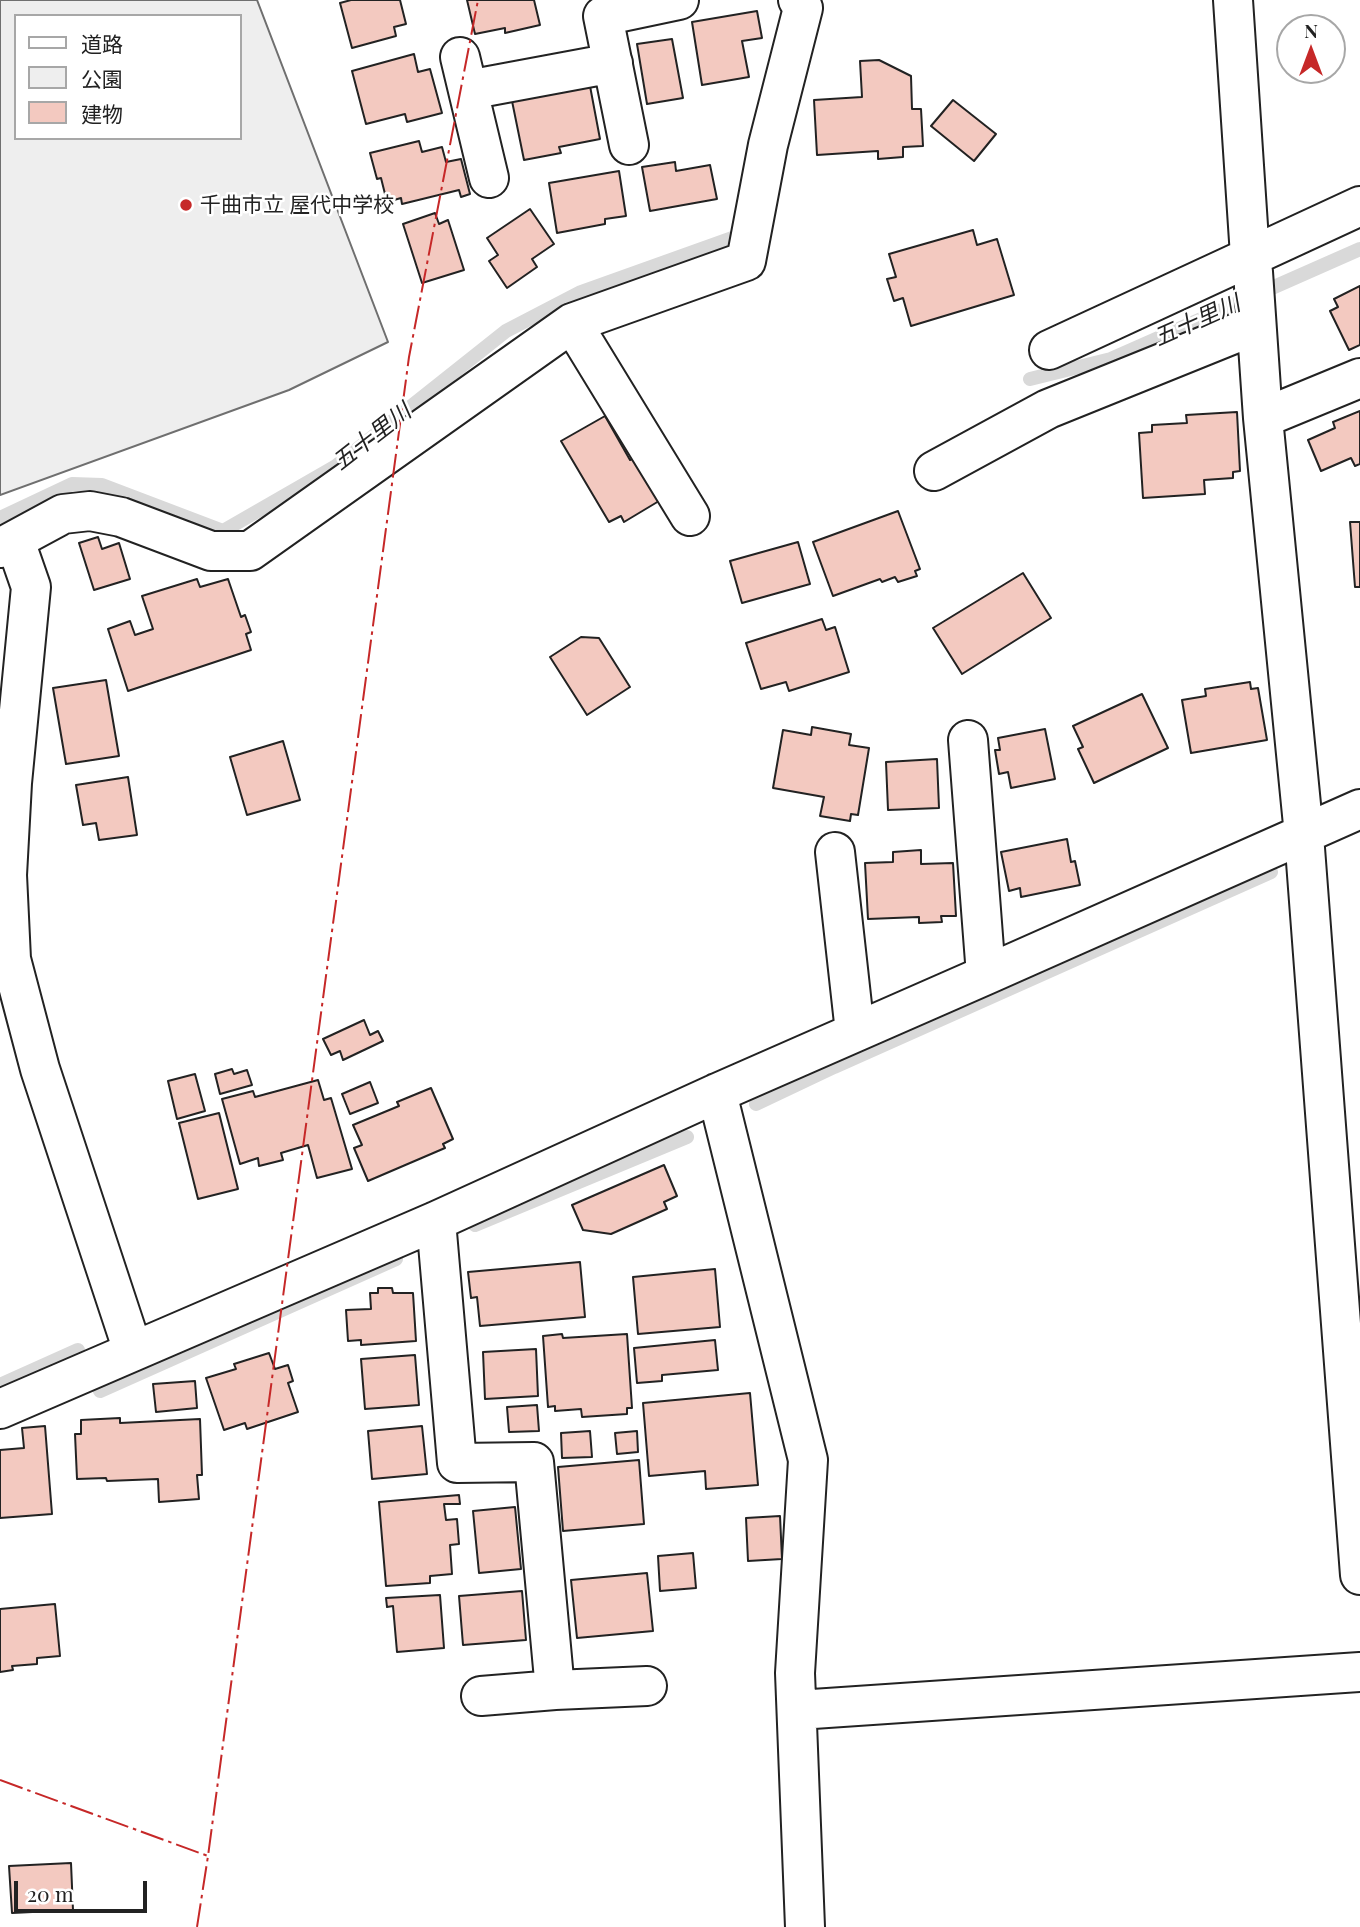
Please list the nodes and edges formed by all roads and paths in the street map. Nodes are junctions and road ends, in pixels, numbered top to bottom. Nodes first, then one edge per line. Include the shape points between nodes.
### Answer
1 (679, 0) edge
2 (797, 0) edge
3 (1233, 0) edge
4 (613, 63) junction
5 (629, 145) dead end
6 (489, 178) dead end
7 (1360, 206) edge
8 (1253, 290) junction
9 (572, 323) junction
10 (1049, 350) dead end
11 (1360, 378) edge
12 (1263, 418) junction
13 (934, 471) dead end
14 (690, 516) dead end
15 (8, 544) edge
16 (968, 740) dead end
17 (1360, 809) edge
18 (1304, 835) junction
19 (835, 852) dead end
20 (986, 975) junction
21 (855, 1032) junction
22 (717, 1093) junction
23 (436, 1221) junction
24 (133, 1351) junction
25 (0, 1409) edge
26 (1360, 1575) edge
27 (1360, 1672) edge
28 (648, 1686) dead end
29 (555, 1690) junction
30 (481, 1696) dead end
31 (797, 1710) junction
32 (805, 1927) edge

1 - 4 street via 603,16
2 - 9 street via 803,8 768,145 746,261
3 - 8 street
4 - 5 street
4 - 6 street via 464,74
7 - 8 street
8 - 10 street
8 - 12 street
8 - 13 street
9 - 14 street
9 - 15 street via 250,551 211,551 121,517 90,511 64,514
11 - 12 street
12 - 18 street
15 - 24 street via 31,587 7,875 11,958 40,1069
16 - 20 street
17 - 18 street
18 - 20 street
18 - 26 street
19 - 21 street
20 - 21 street
21 - 22 street
22 - 23 street
22 - 31 street via 808,1460 795,1673
23 - 24 street
23 - 29 street via 457,1463 534,1462
24 - 25 street
27 - 31 street
28 - 29 street
29 - 30 street
31 - 32 street

